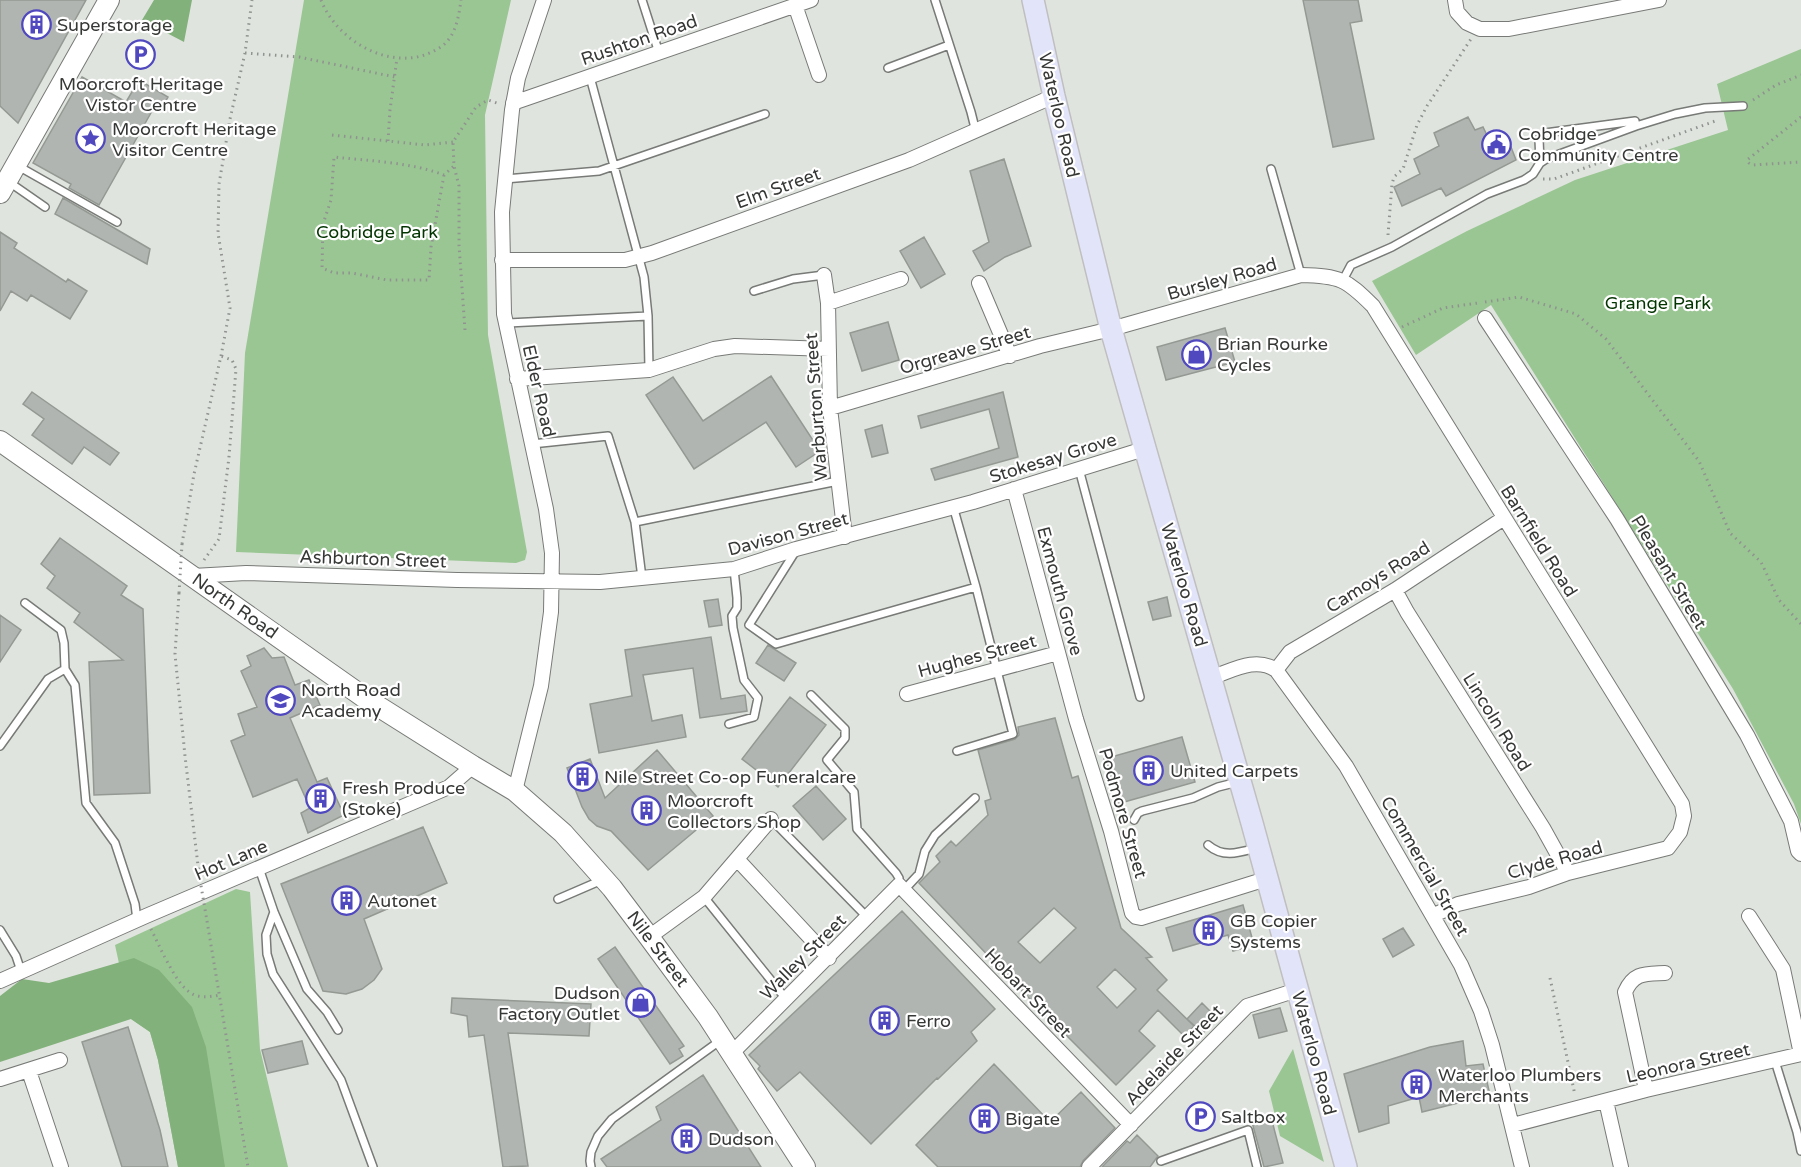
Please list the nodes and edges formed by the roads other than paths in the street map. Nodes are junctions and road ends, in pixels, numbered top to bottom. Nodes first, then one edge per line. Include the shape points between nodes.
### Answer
1 (109, 0) edge
2 (544, 0) edge
3 (642, 0) edge
4 (812, 0) edge
5 (934, 0) edge
6 (1033, 0) edge
7 (1455, 0) edge
8 (1659, 0) edge
9 (795, 5) junction
10 (949, 45) junction
11 (659, 52) junction
12 (888, 68) dead end
13 (819, 75) dead end
14 (590, 76) junction
15 (1053, 96) junction
16 (513, 106) junction
17 (1743, 106) road end
18 (765, 114) dead end
19 (1636, 126) junction
20 (976, 132) junction
21 (1540, 163) junction
22 (616, 167) junction
23 (1271, 169) dead end
24 (7, 179) edge
25 (505, 179) junction
26 (45, 207) dead end
27 (117, 222) dead end
28 (640, 257) junction
29 (502, 260) junction
30 (824, 275) joint
31 (1301, 275) junction
32 (902, 279) dead end
33 (1342, 280) junction
34 (979, 284) dead end
35 (754, 291) dead end
36 (828, 303) junction
37 (648, 316) junction
38 (505, 318) junction
39 (1485, 318) dead end
40 (1112, 329) junction
41 (828, 349) junction
42 (1010, 356) junction
43 (649, 370) junction
44 (517, 379) junction
45 (830, 408) junction
46 (0, 441) edge
47 (532, 444) junction
48 (1144, 449) junction
49 (1079, 469) junction
50 (838, 482) junction
51 (1014, 489) junction
52 (956, 506) junction
53 (1504, 518) junction
54 (635, 522) junction
55 (845, 537) junction
56 (796, 549) junction
57 (734, 569) junction
58 (193, 576) junction
59 (642, 578) junction
60 (551, 582) junction
61 (976, 587) junction
62 (1395, 590) junction
63 (25, 603) dead end
64 (1058, 653) junction
65 (65, 669) junction
66 (997, 669) junction
67 (1276, 670) junction
68 (1210, 678) junction
69 (907, 694) dead end
70 (811, 695) dead end
71 (1140, 697) dead end
72 (1076, 718) joint
73 (729, 724) dead end
74 (0, 746) edge
75 (957, 751) dead end
76 (472, 766) junction
77 (1240, 781) junction
78 (515, 790) junction
79 (975, 798) dead end
80 (771, 819) joint
81 (1134, 820) dead end
82 (1680, 832) joint
83 (1208, 845) dead end
84 (1258, 847) junction
85 (1801, 854) edge
86 (736, 859) junction
87 (259, 867) junction
88 (1568, 873) junction
89 (604, 879) junction
90 (1266, 879) junction
91 (901, 888) junction
92 (704, 897) junction
93 (558, 899) dead end
94 (274, 912) junction
95 (1434, 915) junction
96 (1749, 916) dead end
97 (141, 918) junction
98 (868, 918) junction
99 (0, 930) edge
100 (650, 937) junction
101 (829, 958) junction
102 (21, 971) junction
103 (1665, 973) dead end
104 (0, 981) edge
105 (1297, 990) junction
106 (786, 999) junction
107 (338, 1030) dead end
108 (727, 1046) junction
109 (1801, 1054) edge
110 (60, 1060) dead end
111 (1775, 1061) junction
112 (29, 1071) junction
113 (0, 1079) edge
114 (1646, 1090) junction
115 (1606, 1101) junction
116 (1131, 1125) junction
117 (1513, 1125) junction
118 (1799, 1132) edge
119 (1801, 1150) edge
120 (1161, 1161) dead end
121 (61, 1167) edge
122 (373, 1167) edge
123 (591, 1167) edge
124 (805, 1167) edge
125 (1089, 1167) edge
126 (1257, 1167) edge
127 (1346, 1167) edge
128 (1522, 1167) edge
129 (1621, 1167) edge

1 - 24 main road
2 - 16 street, Elder Road via 518,78
3 - 11 lane
4 - 9 street, Rushton Road
5 - 10 lane
6 - 15 main road, Waterloo Road
7 - 8 street via 1457,12 1480,29 1509,29
9 - 11 street, Rushton Road
9 - 13 street
10 - 12 lane
10 - 20 lane
11 - 14 street, Rushton Road
14 - 16 street, Rushton Road
14 - 22 lane
15 - 20 street, Elm Street
15 - 40 main road, Waterloo Road
16 - 25 street, Elder Road
17 - 19 lane via 1705,108
18 - 22 lane
19 - 21 lane
19 - 21 lane via 1635,122 1545,133 1539,139
20 - 28 street, Elm Street
21 - 33 lane via 1524,180 1487,194 1351,265
22 - 25 lane
22 - 28 lane
23 - 31 lane
24 - 26 lane
24 - 27 lane
25 - 29 street, Elder Road
28 - 29 street, Elm Street
28 - 37 lane
29 - 38 street, Elder Road
30 - 35 lane via 793,279
30 - 36 street, Warburton Street
31 - 33 street, Bursley Road
31 - 40 street, Bursley Road
32 - 36 street
33 - 53 street, Barnfield Road via 1372,306
34 - 42 street
36 - 41 street, Warburton Street
37 - 38 lane
37 - 43 lane
38 - 44 street, Elder Road
39 - 85 street, Pleasant Street via 1617,519 1747,735 1791,821
40 - 42 street, Orgreave Street
40 - 48 main road, Waterloo Road
41 - 43 street via 735,345
41 - 45 street, Warburton Street
42 - 45 street, Orgreave Street
43 - 44 street
44 - 47 street, Elder Road
45 - 50 street, Warburton Street
46 - 58 main road, North Road
47 - 54 lane via 608,436
47 - 60 street, Elder Road via 546,509
48 - 49 street, Stokesay Grove
48 - 68 main road, Waterloo Road
49 - 51 street, Stokesay Grove
49 - 71 lane
50 - 54 lane
50 - 55 street, Warburton Street
51 - 52 street, Stokesay Grove
51 - 64 street, Exmouth Grove
52 - 55 street, Davison Street
52 - 61 lane
53 - 62 street, Camoys Road
53 - 82 street, Barnfield Road via 1682,804
54 - 59 lane
55 - 56 street, Davison Street
56 - 57 street, Davison Street
56 - 61 lane via 749,625 776,644
57 - 59 street, Davison Street
57 - 73 lane via 737,608 732,616 733,628 744,680 758,699 754,717
58 - 60 street, Ashburton Street via 246,573
58 - 76 main road, North Road via 365,698
59 - 60 street, Davison Street
60 - 78 street, Elder Road via 541,686
61 - 66 lane
62 - 67 street, Camoys Road via 1290,652
62 - 88 street, Lincoln Road
63 - 65 lane via 61,630
64 - 66 street, Hughes Street
64 - 72 street, Exmouth Grove
65 - 74 lane via 48,679
65 - 97 lane via 75,684 86,803 115,843
66 - 69 street, Hughes Street
66 - 75 lane via 1012,734
67 - 68 street via 1266,663 1253,663
67 - 95 street, Commercial Street via 1346,766
68 - 77 main road, Waterloo Road
70 - 91 lane via 845,729 845,738 828,760 854,792 857,829 896,873
72 - 90 street, Podmore Street via 1136,917
76 - 78 main road, Nile Street
76 - 87 street, Hot Lane via 449,786
77 - 81 lane via 1142,811
77 - 84 main road, Waterloo Road
78 - 89 main road, Nile Street via 563,833
79 - 91 lane via 935,835 925,851 919,874
80 - 86 street
80 - 98 lane
82 - 88 street, Clyde Road via 1668,848
83 - 84 lane via 1222,854
84 - 90 main road, Waterloo Road
86 - 92 street
86 - 101 street
87 - 94 lane
87 - 97 street, Hot Lane
88 - 95 street, Clyde Road via 1458,904
89 - 93 lane
89 - 100 main road, Nile Street
90 - 105 main road, Waterloo Road
91 - 98 street, Walley Street
91 - 116 street, Hobart Street
92 - 100 street
92 - 106 lane
94 - 107 lane via 307,989
94 - 122 lane via 266,935 273,974 341,1080
95 - 117 street, Commercial Street via 1481,1011
96 - 109 street via 1783,969
97 - 102 street, Hot Lane
98 - 101 street, Walley Street
99 - 102 lane
100 - 108 main road, Nile Street
101 - 106 street, Walley Street
102 - 104 street, Hot Lane
103 - 114 street via 1641,974 1630,981 1624,992
105 - 116 street, Adelaide Street via 1247,1006
105 - 127 main road, Waterloo Road
106 - 108 street, Walley Street
108 - 123 lane via 612,1119 591,1152
108 - 124 main road, Nile Street
109 - 111 street, Leonora Street
110 - 112 street
111 - 114 street, Leonora Street
111 - 118 lane
112 - 113 street
112 - 121 street
114 - 115 street, Leonora Street
115 - 117 street, Leonora Street
115 - 129 street
116 - 125 street, Adelaide Street
117 - 128 street, Commercial Street
118 - 119 lane
120 - 126 lane via 1248,1130

